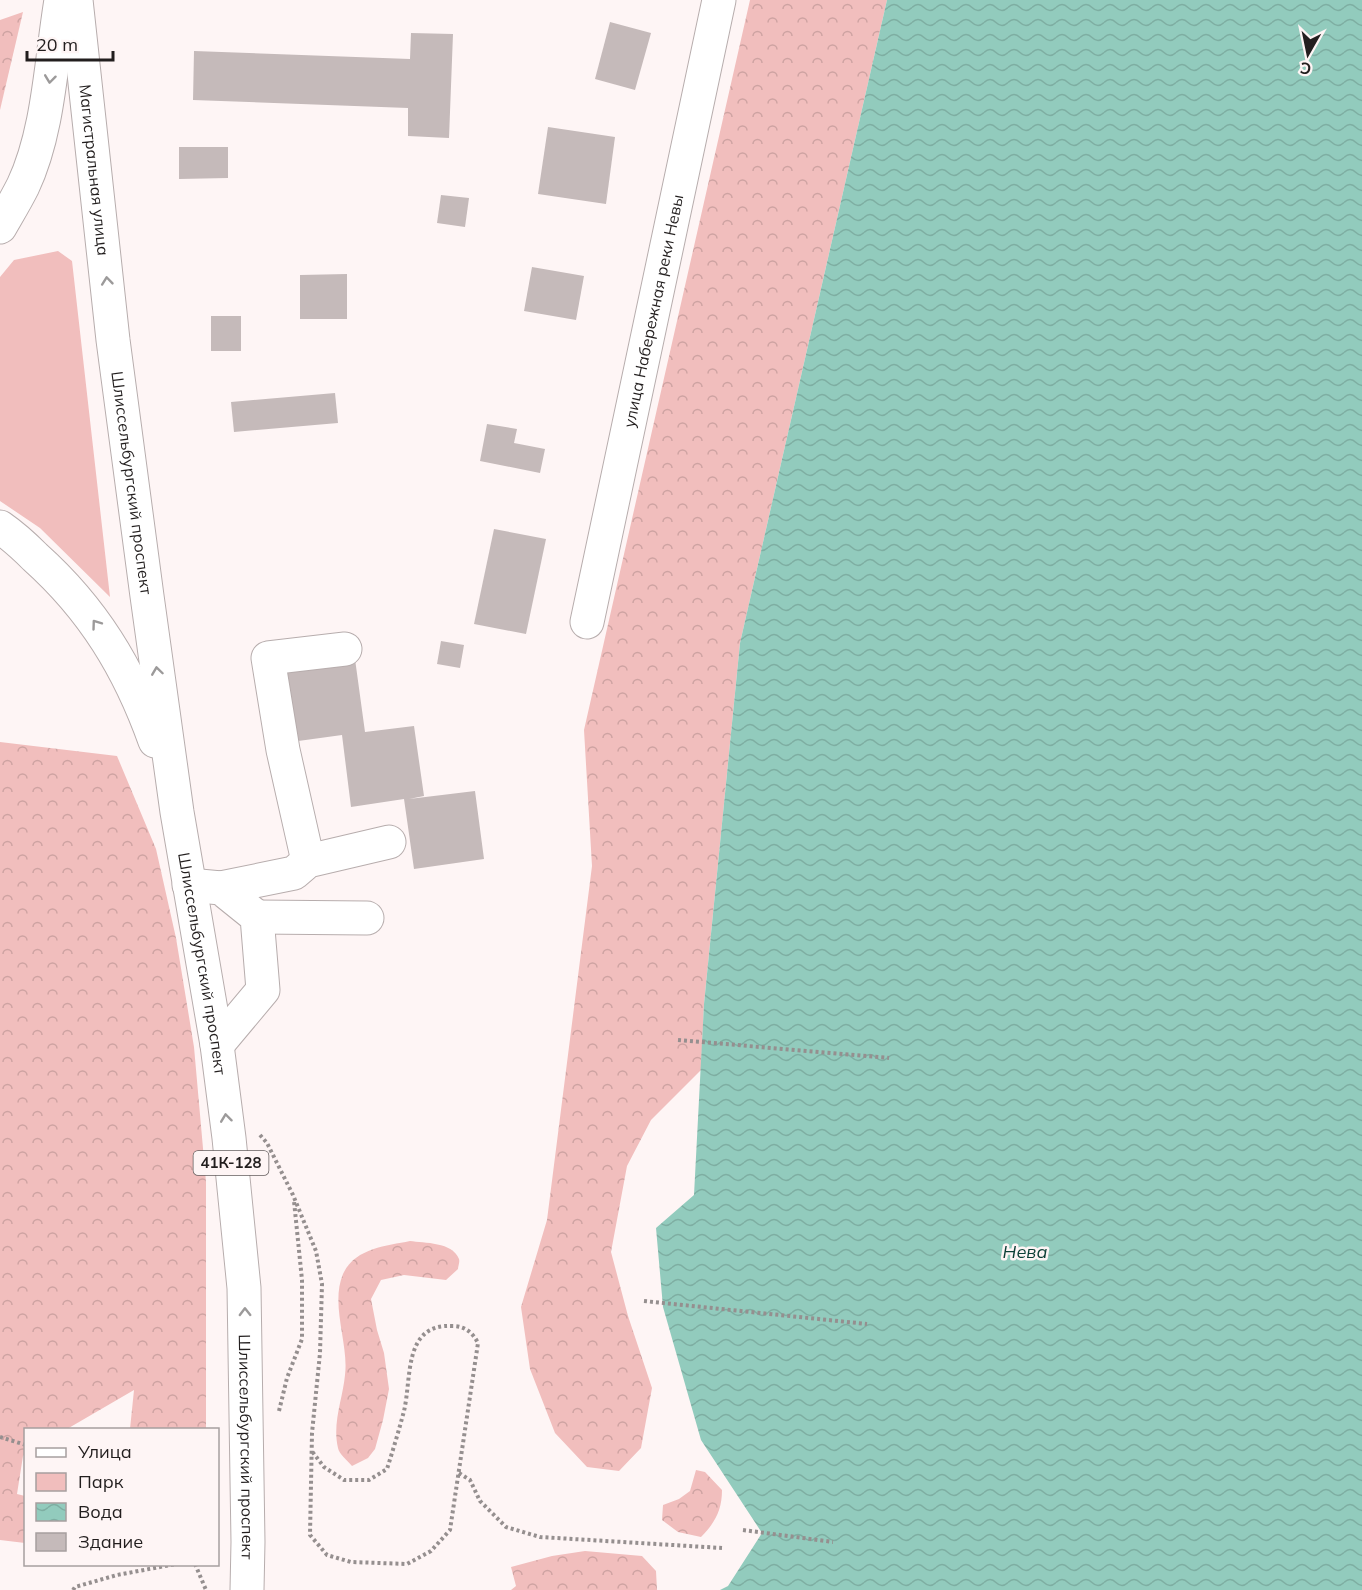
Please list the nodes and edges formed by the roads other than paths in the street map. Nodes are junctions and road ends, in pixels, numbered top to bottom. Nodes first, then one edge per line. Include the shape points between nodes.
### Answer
1 (61, 0) edge
2 (76, 0) edge
3 (719, 0) edge
4 (0, 227) edge
5 (113, 339) joint
6 (0, 527) edge
7 (587, 622) dead end
8 (345, 649) dead end
9 (177, 812) junction
10 (389, 842) dead end
11 (308, 861) junction
12 (205, 886) junction
13 (257, 918) junction
14 (367, 918) dead end
15 (217, 1045) junction
16 (246, 1590) edge

1 -> 4 main road via 40,135 24,185
5 -> 2 main road, Магистральная улица
3 - 7 main road, улица Набережная реки Невы
9 -> 5 main road, Шлиссельбургский проспект
9 -> 6 main road via 142,708 101,629 75,595
8 - 11 main road via 268,658
9 - 12 main road, Шлиссельбургский проспект / 41К-128
10 - 11 main road
11 - 12 main road via 294,873
12 - 13 main road
12 - 15 main road, Шлиссельбургский проспект / 41К-128
13 - 14 main road
13 - 15 main road via 263,990
16 -> 15 main road, Шлиссельбургский проспект / 41К-128 via 244,1288

